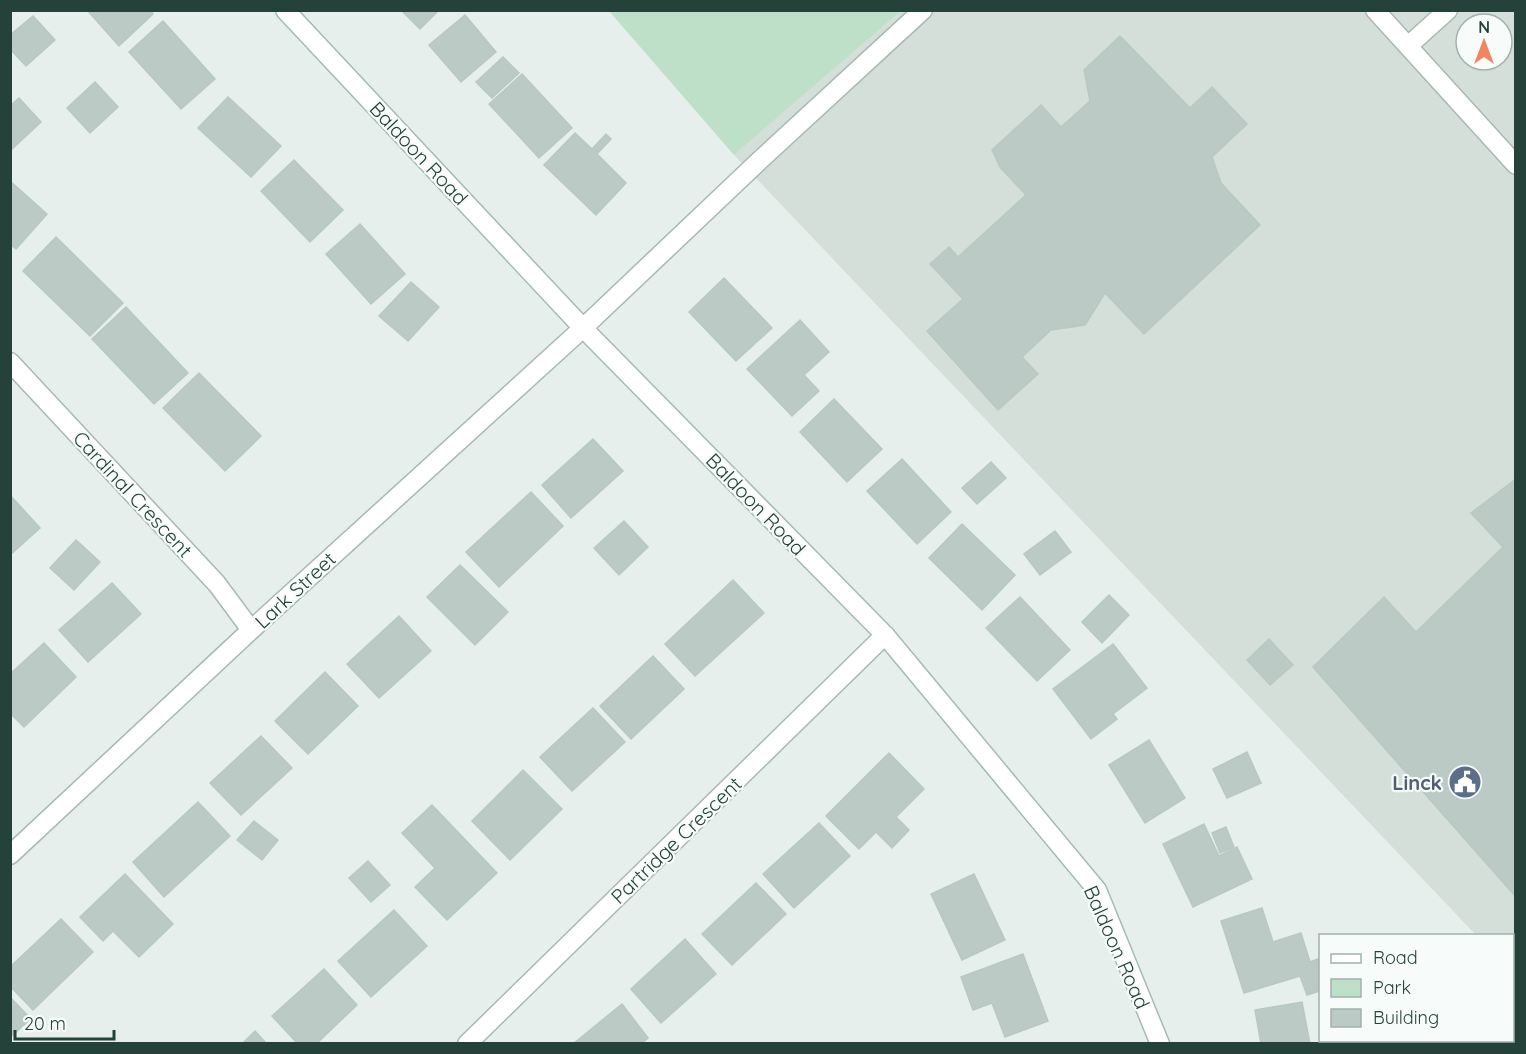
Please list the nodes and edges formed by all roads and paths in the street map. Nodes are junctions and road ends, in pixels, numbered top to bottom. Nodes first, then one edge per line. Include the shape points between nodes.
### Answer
1 (285, 10) edge
2 (923, 10) edge
3 (1375, 10) edge
4 (1448, 10) edge
5 (1408, 46) junction
6 (1515, 165) edge
7 (583, 328) junction
8 (10, 362) edge
9 (251, 630) junction
10 (885, 635) junction
11 (10, 855) edge
12 (467, 1044) edge
13 (1160, 1044) edge

1 - 7 street, Baldoon Road
2 - 7 street, Lark Street
3 - 5 street
4 - 5 street
5 - 6 street
7 - 9 street, Lark Street
7 - 10 street, Baldoon Road
8 - 9 street, Cardinal Crescent via 218,584
9 - 11 street, Lark Street
10 - 12 street, Partridge Crescent
10 - 13 street, Baldoon Road via 1097,890

